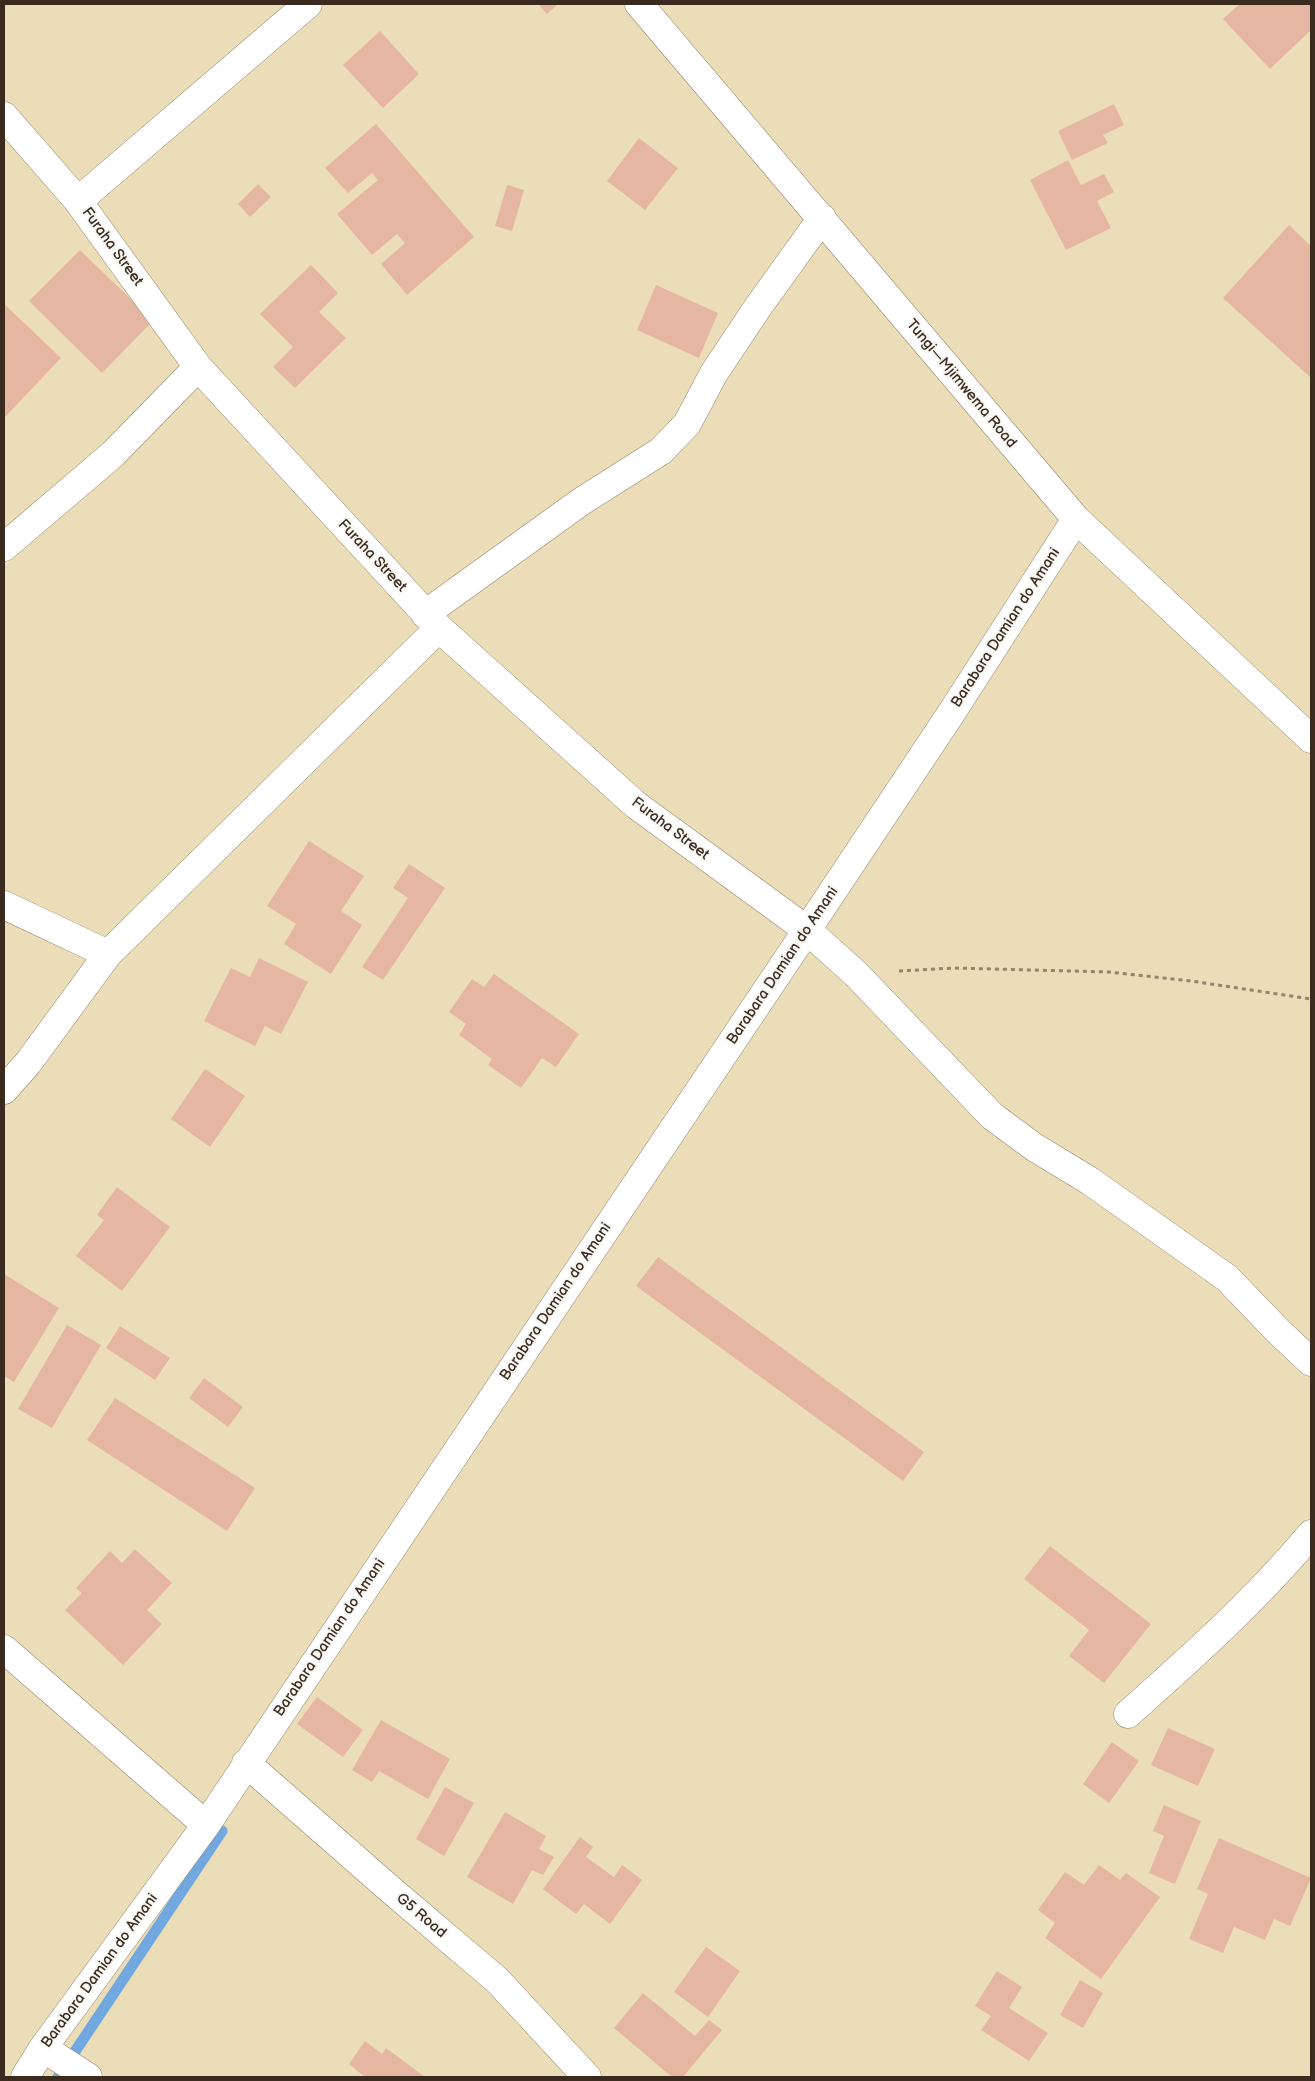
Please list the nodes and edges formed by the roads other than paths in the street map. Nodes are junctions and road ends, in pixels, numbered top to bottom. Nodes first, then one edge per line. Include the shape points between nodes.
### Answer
1 (308, 4) edge
2 (638, 4) edge
3 (4, 116) edge
4 (78, 201) junction
5 (822, 218) junction
6 (198, 367) junction
7 (1076, 519) junction
8 (4, 547) edge
9 (432, 621) junction
10 (1311, 739) edge
11 (4, 905) edge
12 (807, 930) junction
13 (108, 954) junction
14 (4, 1090) edge
15 (1311, 1362) edge
16 (1311, 1534) edge
17 (4, 1649) edge
18 (1128, 1714) dead end
19 (246, 1763) junction
20 (206, 1824) junction
21 (43, 2048) junction
22 (25, 2077) edge
23 (88, 2077) edge
24 (586, 2077) edge

1 - 4 street
2 - 5 street, Tungi—Mjimwema Road
3 - 4 street, Furaha Street
4 - 6 street, Furaha Street
5 - 7 street, Tungi—Mjimwema Road
5 - 9 street via 719,365 687,424 661,451 582,501
6 - 8 street via 113,454
6 - 9 street, Furaha Street
7 - 10 street, Tungi—Mjimwema Road
7 - 12 street, Barabara Damian do Amani
9 - 12 street, Furaha Street via 636,805
9 - 13 street
11 - 13 street
12 - 15 street, Furaha Street via 856,974 992,1116 1227,1278
12 - 19 street, Barabara Damian do Amani
13 - 14 street via 28,1063
16 - 18 street via 1243,1609
17 - 20 street
19 - 20 street, Barabara Damian do Amani
19 - 24 street, G5 Road via 496,1980
20 - 21 street, Barabara Damian do Amani
21 - 22 street, Barabara Damian do Amani
21 - 23 street

